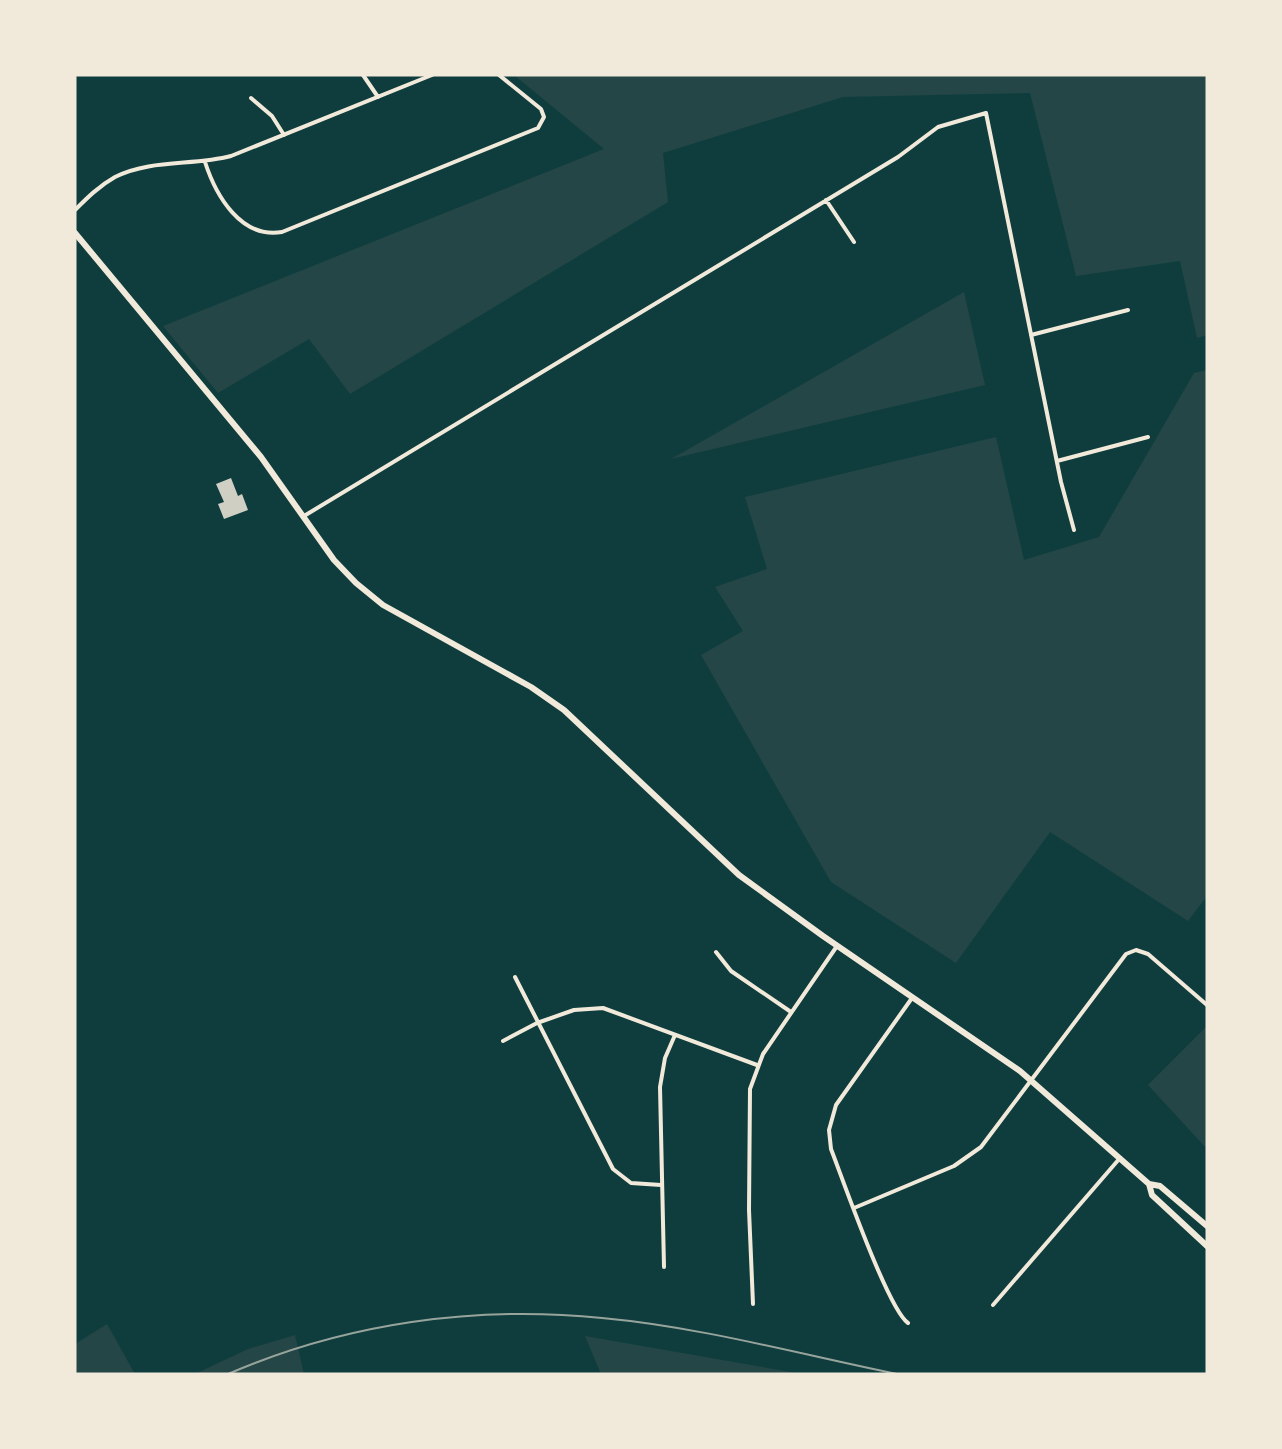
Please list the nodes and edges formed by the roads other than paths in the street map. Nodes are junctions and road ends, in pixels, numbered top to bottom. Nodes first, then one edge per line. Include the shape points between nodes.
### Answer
1 (363, 75) edge
2 (432, 75) edge
3 (499, 75) edge
4 (378, 97) junction
5 (251, 98) dead end
6 (284, 135) junction
7 (205, 162) junction
8 (826, 201) junction
9 (75, 210) edge
10 (75, 233) edge
11 (854, 242) dead end
12 (1128, 310) dead end
13 (1031, 335) junction
14 (1148, 438) dead end
15 (1057, 461) junction
16 (303, 516) junction
17 (1074, 530) dead end
18 (838, 946) junction
19 (716, 952) dead end
20 (514, 977) dead end
21 (913, 997) junction
22 (1207, 1005) edge
23 (791, 1011) junction
24 (537, 1023) junction
25 (675, 1035) junction
26 (503, 1041) dead end
27 (757, 1065) junction
28 (1033, 1081) junction
29 (1120, 1158) junction
30 (1149, 1184) junction
31 (662, 1185) junction
32 (854, 1208) junction
33 (1207, 1226) edge
34 (1207, 1246) edge
35 (664, 1267) dead end
36 (753, 1304) dead end
37 (993, 1305) dead end
38 (908, 1323) dead end

1 - 4 street
2 - 4 street
3 - 7 street via 543,112 542,125 272,234 257,232 243,223 216,188
4 - 6 street
5 - 6 street via 272,116
6 - 7 street
7 - 9 street via 127,172 104,184
8 - 11 street
8 - 13 street via 897,157 927,132 986,113
8 - 16 street
10 - 16 main road via 261,457
12 - 13 street
13 - 15 street
14 - 15 street
15 - 17 street
16 - 18 main road via 334,560 369,595 531,687 564,710 722,860
18 - 21 main road
18 - 23 street
19 - 23 street via 731,971
20 - 24 street
21 - 28 main road
21 - 32 street via 851,1082 830,1121 831,1149
22 - 28 street via 1148,954 1131,951 1100,987
23 - 27 street
24 - 25 street via 574,1010 603,1008
24 - 26 street
24 - 31 street via 613,1169 631,1183
25 - 27 street
25 - 31 street via 665,1058 660,1087
27 - 36 street via 748,1101
28 - 29 main road
28 - 32 street via 988,1140 971,1155 954,1166
29 - 30 main road
29 - 37 street
30 - 33 main road via 1160,1186
30 - 34 main road via 1152,1195
31 - 35 street
32 - 38 street via 887,1290

